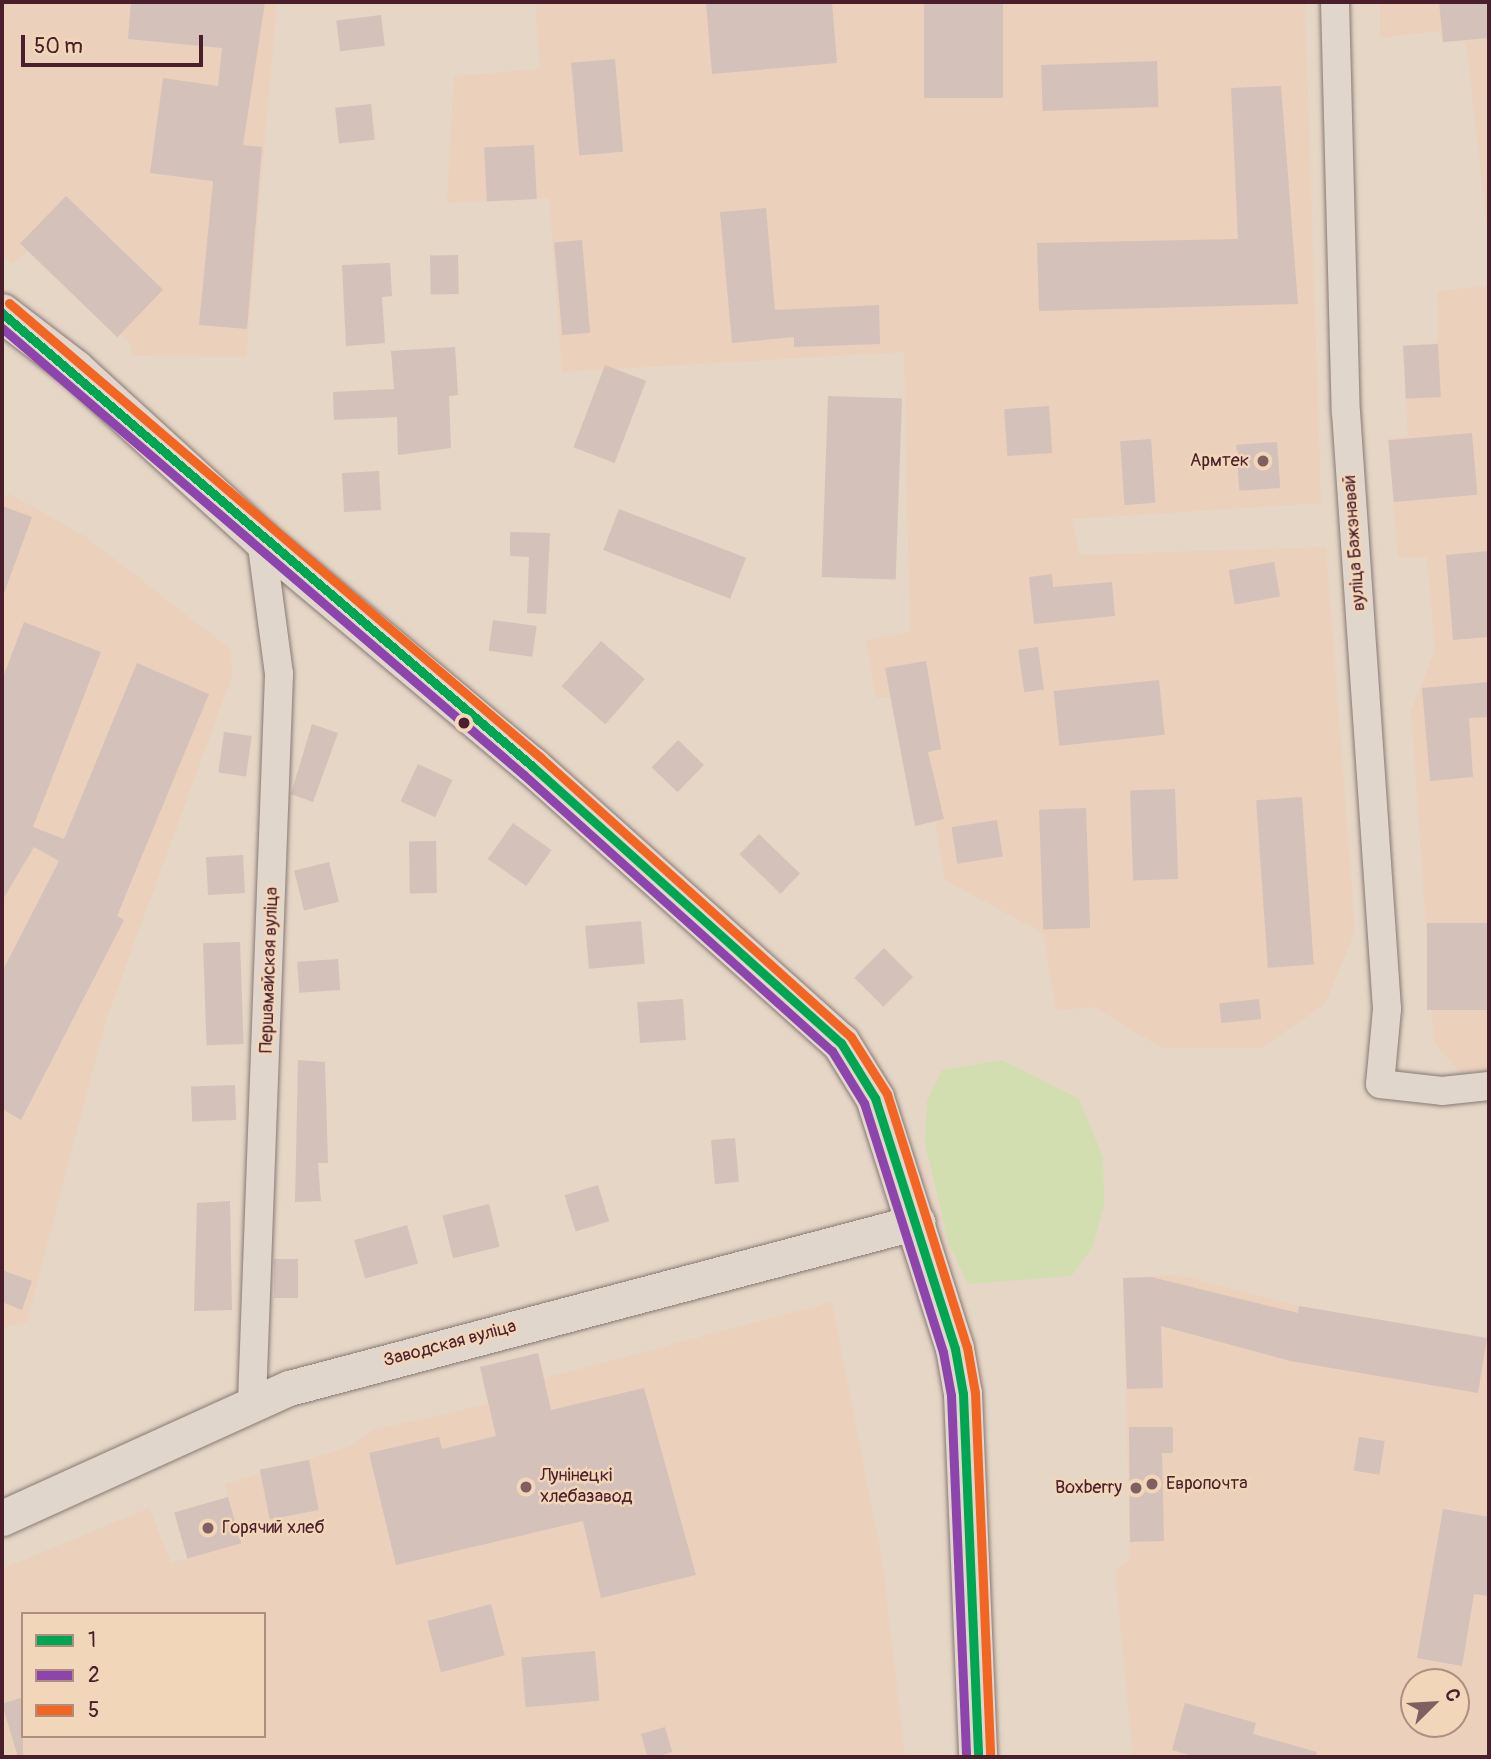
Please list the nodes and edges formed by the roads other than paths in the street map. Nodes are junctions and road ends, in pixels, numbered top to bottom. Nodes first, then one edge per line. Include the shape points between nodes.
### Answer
1 (1335, 2) edge
2 (2, 313) edge
3 (261, 539) junction
4 (1489, 1086) edge
5 (917, 1222) junction
6 (252, 1401) junction
7 (2, 1518) edge
8 (978, 1757) edge

1 - 4 street, вуліца Бажэнавай via 1346,412 1387,1009 1380,1084 1443,1091
2 - 3 main road via 75,369
3 - 5 main road via 532,766 841,1044 875,1098
3 - 6 street, Першамайская вуліца via 279,674
5 - 6 street, Заводская вуліца
5 - 8 main road via 963,1394
6 - 7 street, Заводская вуліца

